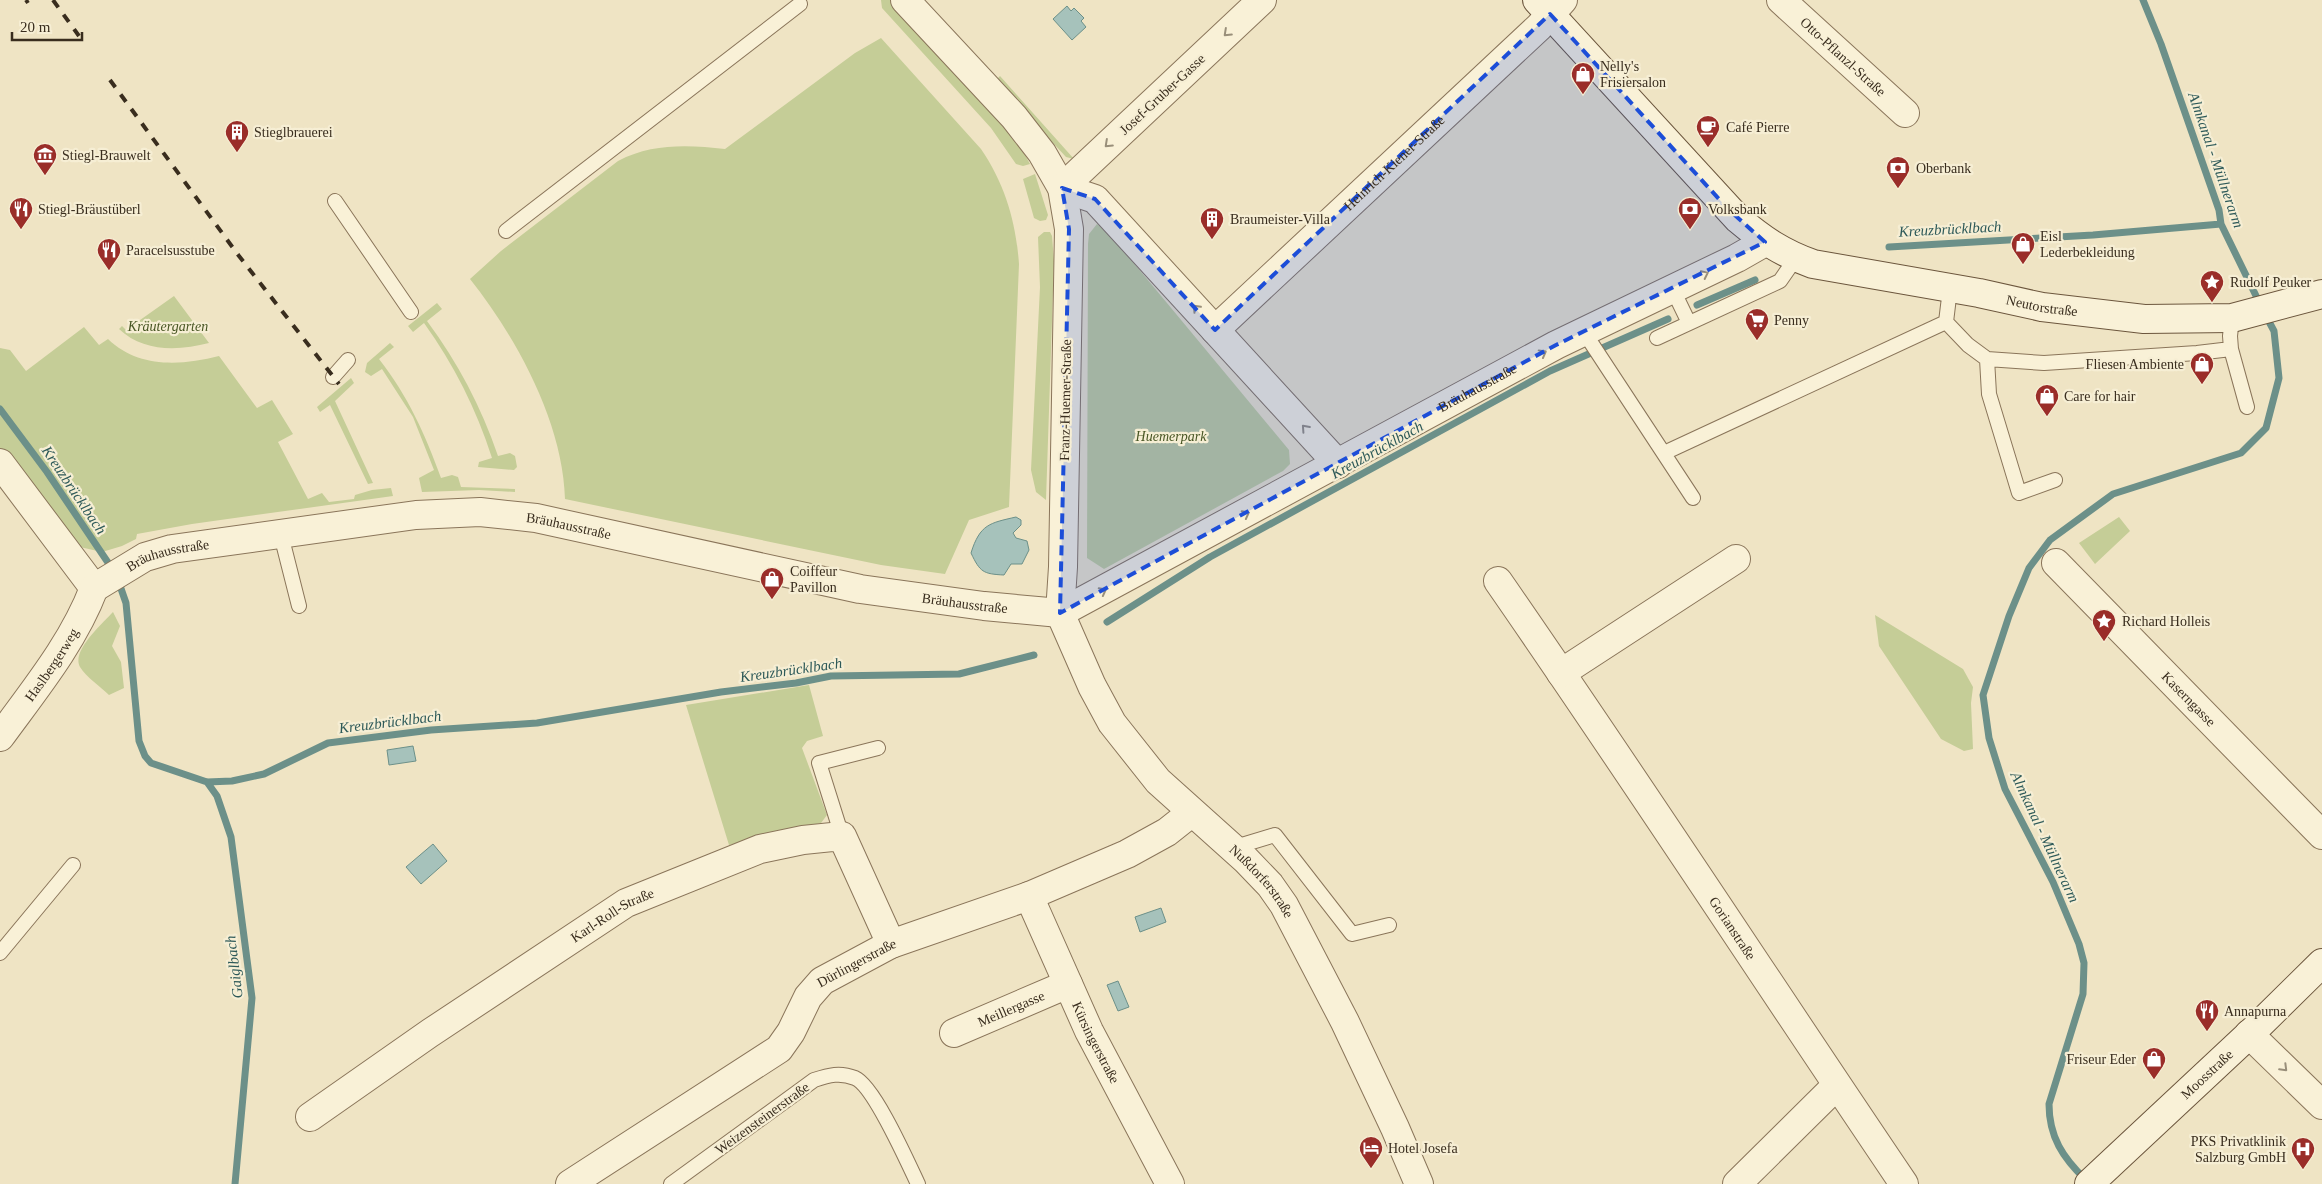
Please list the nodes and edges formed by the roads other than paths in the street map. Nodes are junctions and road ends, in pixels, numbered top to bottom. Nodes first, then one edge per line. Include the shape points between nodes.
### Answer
1 (905, 0) edge
2 (1262, 0) edge
3 (1781, 0) edge
4 (800, 4) dead end
5 (1550, 5) edge
6 (1904, 113) dead end
7 (1062, 188) junction
8 (334, 201) dead end
9 (506, 231) dead end
10 (1765, 242) junction
11 (1796, 258) junction
12 (1950, 289) junction
13 (1672, 290) junction
14 (2322, 294) edge
15 (410, 312) dead end
16 (2253, 313) junction
17 (1946, 322) junction
18 (1689, 323) junction
19 (1216, 330) junction
20 (1657, 338) dead end
21 (1591, 344) junction
22 (2231, 349) junction
23 (1987, 359) junction
24 (348, 360) dead end
25 (333, 377) dead end
26 (2247, 407) dead end
27 (1664, 452) junction
28 (0, 463) edge
29 (1338, 464) junction
30 (2055, 480) dead end
31 (1693, 498) dead end
32 (281, 535) junction
33 (1736, 559) dead end
34 (2056, 563) dead end
35 (1498, 581) dead end
36 (99, 584) junction
37 (299, 606) dead end
38 (1060, 613) junction
39 (1561, 673) junction
40 (0, 737) edge
41 (878, 748) dead end
42 (1192, 813) junction
43 (2322, 835) edge
44 (842, 836) junction
45 (1232, 848) junction
46 (73, 865) dead end
47 (1029, 896) junction
48 (1389, 925) dead end
49 (891, 944) junction
50 (0, 953) edge
51 (2322, 963) edge
52 (1068, 984) junction
53 (954, 1033) dead end
54 (2249, 1034) junction
55 (1836, 1086) junction
56 (2322, 1105) edge
57 (310, 1117) dead end
58 (2093, 1180) edge
59 (570, 1184) edge
60 (671, 1184) edge
61 (918, 1184) edge
62 (1170, 1184) edge
63 (1419, 1184) edge
64 (1737, 1184) edge
65 (1904, 1184) edge

1 - 7 street, Franz-Huemer-Straße via 1014,117 1042,153
2 -> 7 street, Josef-Gruber-Gasse
3 - 6 street, Otto-Pflanzl-Straße
4 - 9 lane
5 - 10 street, Neutorstraße via 1734,214
5 - 19 street, Heinrich-Kiener-Straße
19 -> 7 street via 1095,199
7 - 38 street, Franz-Huemer-Straße via 1069,229
8 - 15 lane
10 - 11 street, Neutorstraße
13 -> 10 street, Bräuhausstraße
11 - 12 street, Neutorstraße via 1828,268
11 - 18 lane via 1780,281
12 - 16 street, Neutorstraße via 2042,307 2144,319
12 - 17 lane
13 - 18 lane
13 - 21 street, Bräuhausstraße
14 - 16 street, Neutorstraße
16 - 22 lane via 2230,336
17 - 23 lane
17 - 27 lane
18 - 20 lane
29 -> 19 street
21 - 27 lane
29 -> 21 street, Bräuhausstraße via 1556,345
22 - 23 lane via 2044,363
22 - 26 lane
23 - 30 lane via 1989,394 2019,493
24 - 25 lane
27 - 31 lane
28 - 36 street
38 -> 29 street, Bräuhausstraße
32 - 36 street, Bräuhausstraße via 172,549 134,563
32 - 37 lane
32 - 38 street, Bräuhausstraße via 416,515 480,512 536,518 860,589
33 - 39 street
34 - 43 street, Kaserngasse
35 - 39 street, Gorianstraße
36 - 40 street, Haslbergerweg via 58,657
38 - 42 street, Nußdorferstraße via 1112,723 1158,781
39 - 55 street, Gorianstraße
41 - 44 lane via 819,763
42 - 45 street, Nußdorferstraße
42 - 47 street, Dürlingerstraße via 1167,832 1127,854
44 - 49 street
44 - 57 street, Karl-Roll-Straße via 760,849 626,903
45 - 48 lane via 1275,835 1352,934
45 - 63 street, Nußdorferstraße via 1270,885 1298,929 1345,1022
46 - 50 lane
47 - 49 street, Dürlingerstraße
47 - 52 street, Kürsingerstraße
49 - 59 street, Dürlingerstraße via 822,981 808,997 791,1032 779,1048
51 - 54 street, Moosstraße
52 - 53 street, Meillergasse
52 - 62 street, Kürsingerstraße via 1089,1031
54 -> 56 street
54 - 58 street, Moosstraße
55 - 64 street
55 - 65 street, Gorianstraße
60 - 61 lane, Weizensteinerstraße via 814,1080 835,1073 857,1079 874,1098

